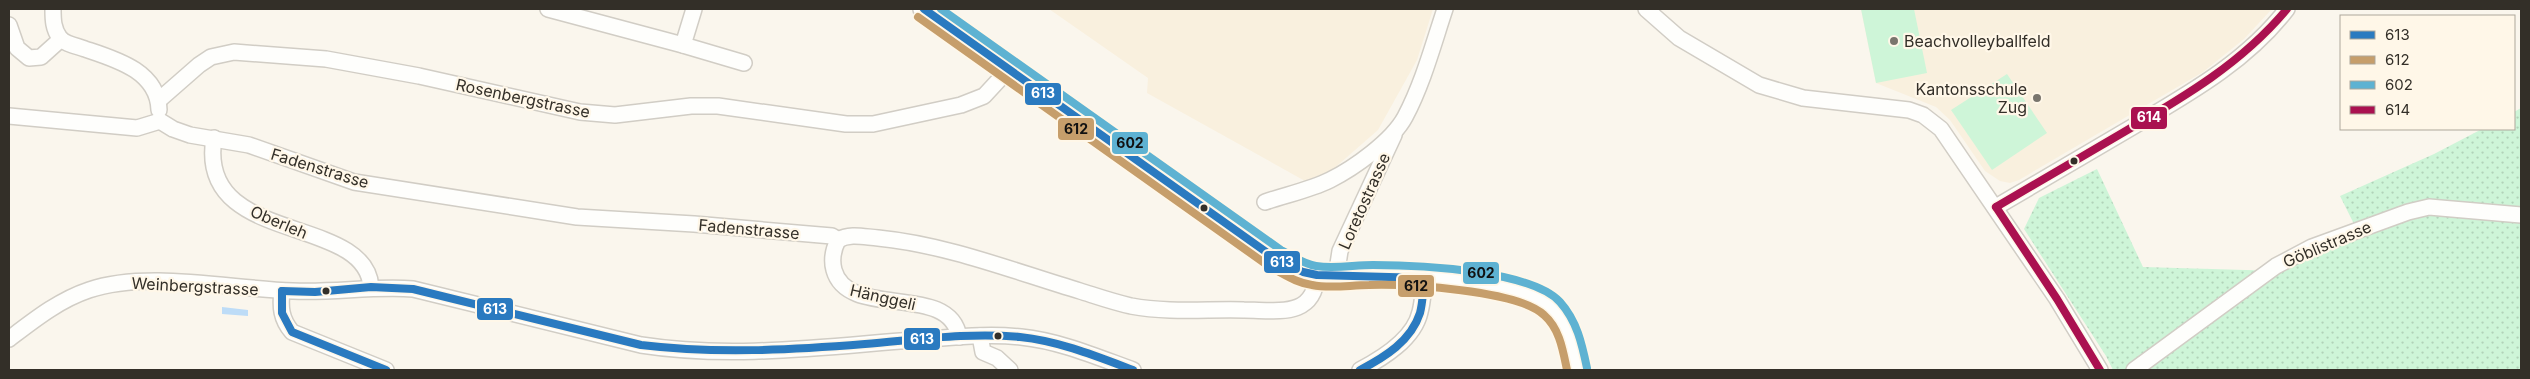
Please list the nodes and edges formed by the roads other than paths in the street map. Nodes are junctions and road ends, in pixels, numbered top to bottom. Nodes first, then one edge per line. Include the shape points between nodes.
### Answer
1 (548, 9) edge
2 (694, 9) edge
3 (924, 9) edge
4 (1445, 9) edge
5 (1646, 9) edge
6 (2287, 9) edge
7 (56, 12) edge
8 (9, 25) edge
9 (68, 42) junction
10 (683, 45) junction
11 (744, 63) dead end
12 (1009, 69) junction
13 (159, 100) junction
14 (9, 116) edge
15 (160, 121) junction
16 (1398, 127) junction
17 (214, 138) junction
18 (1264, 202) dead end
19 (1996, 207) junction
20 (2521, 215) edge
21 (838, 240) junction
22 (1326, 276) junction
23 (1425, 278) junction
24 (371, 287) junction
25 (282, 291) junction
26 (980, 336) junction
27 (959, 337) junction
28 (9, 338) edge
29 (386, 370) edge
30 (1010, 370) edge
31 (1133, 370) edge
32 (1360, 370) edge
33 (1577, 370) edge
34 (2100, 370) edge
35 (2134, 370) edge

1 - 10 street
2 - 10 street
3 - 12 main road
4 - 16 street, Loretostrasse via 1420,83
5 - 19 street via 1679,38 1766,88 1803,98 1909,110 1923,115 1942,129
6 - 19 street via 2272,29 2229,67
7 - 9 street via 55,29
8 - 9 street via 17,48 29,58 41,56
9 - 13 street via 129,65 147,81
10 - 11 street
12 - 13 street, Rosenbergstrasse via 984,96 961,105 873,124 846,124 718,106 615,115 580,112 326,58 234,52 212,57 199,65
12 - 22 main road via 1276,258 1303,272
13 - 15 street
14 - 15 street via 136,128
15 - 17 street, Fadenstrasse via 190,135
16 - 18 street, Loretostrasse via 1372,152 1328,182
16 - 22 street, Loretostrasse
17 - 21 street, Fadenstrasse via 249,145 364,184 577,217 702,224 832,236
17 - 24 street, Oberleh via 212,160 216,173 232,198 249,211 348,252 367,271
19 - 34 street
20 - 35 street, Göblistrasse via 2429,207 2312,247 2276,266
21 - 22 street, Fadenstrasse via 854,236 948,250 1130,306 1179,312 1283,311 1297,308 1308,302
21 - 27 street, Hänggeli via 833,248 832,264 844,289 929,307 947,315 957,324
22 - 23 main road via 1380,274
23 - 32 street via 1420,314 1412,331
23 - 33 main road via 1514,286 1544,301 1564,323
24 - 25 street, Weinbergstrasse
24 - 27 street, Weinbergstrasse via 414,288 632,343 674,350 729,353
25 - 28 street, Weinbergstrasse via 173,283 112,284 61,302
25 - 29 street via 282,314 292,332
26 - 27 street, Weinbergstrasse
26 - 30 street via 983,352 997,358
26 - 31 street, Weinbergstrasse via 1044,340

